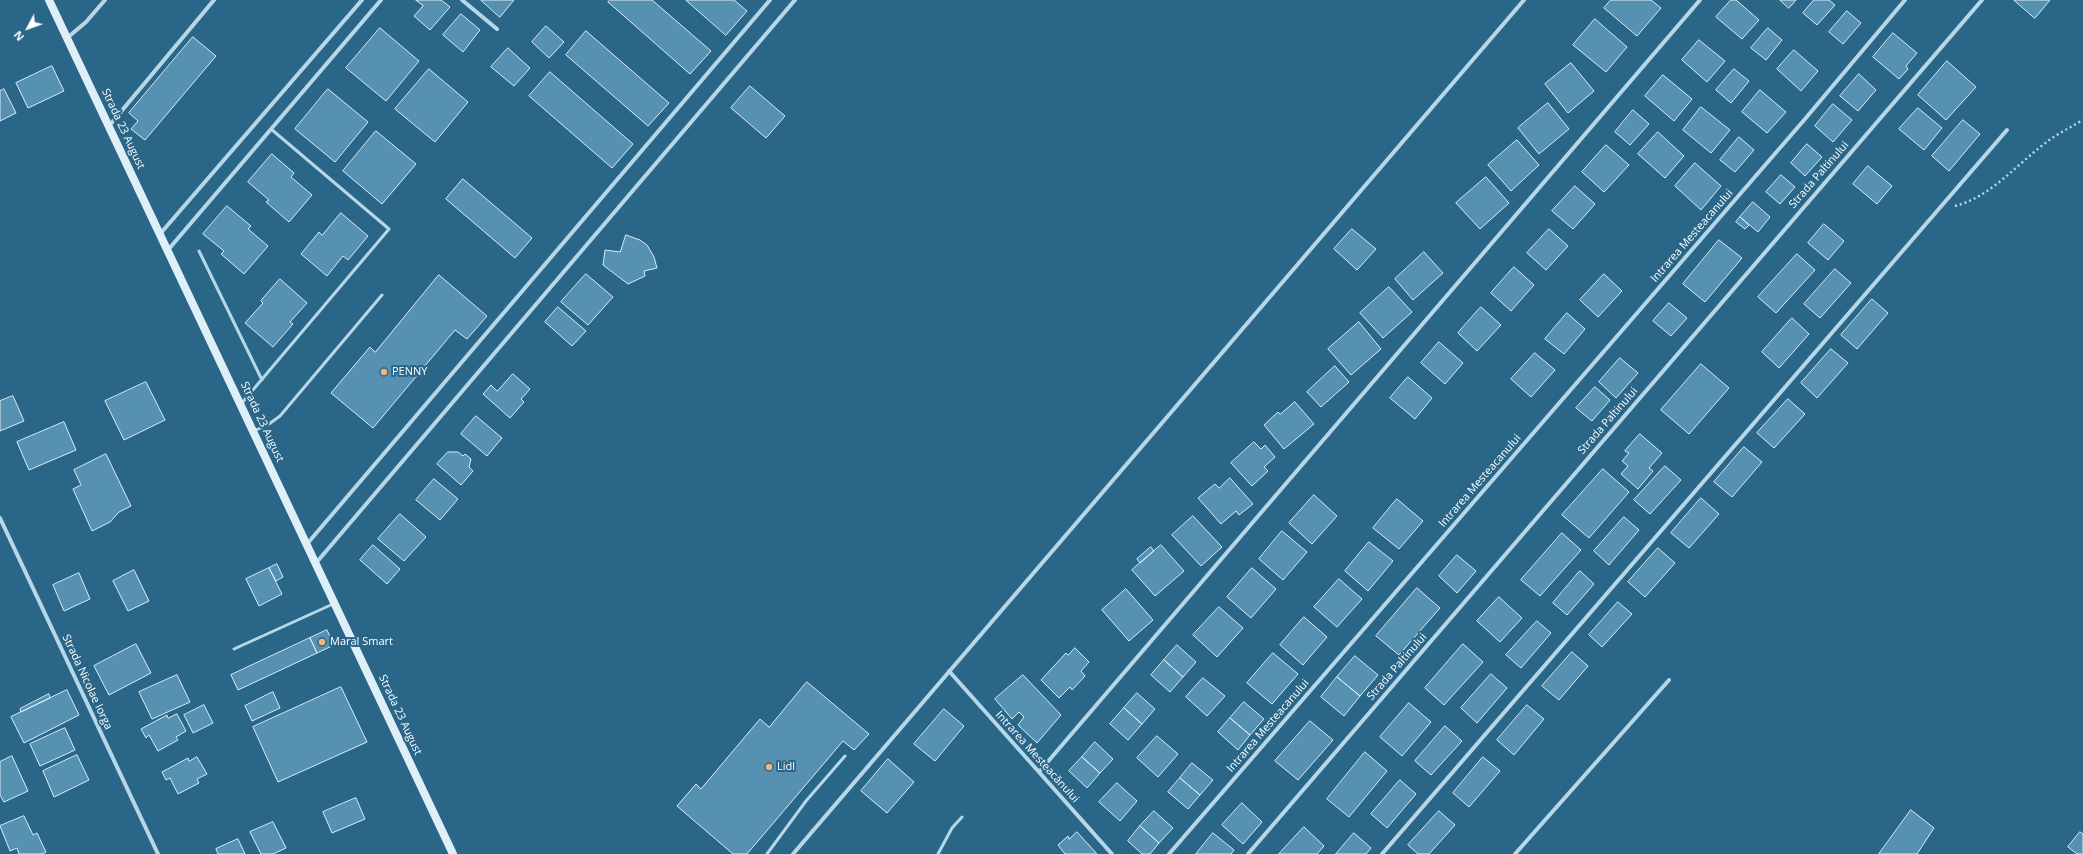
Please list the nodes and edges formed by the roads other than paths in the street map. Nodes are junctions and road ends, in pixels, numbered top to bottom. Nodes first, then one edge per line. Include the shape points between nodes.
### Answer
1 (49, 0) edge
2 (105, 0) edge
3 (214, 0) edge
4 (362, 0) edge
5 (382, 0) edge
6 (462, 0) edge
7 (770, 0) edge
8 (796, 0) edge
9 (1524, 0) edge
10 (1700, 0) edge
11 (1905, 0) edge
12 (1982, 0) edge
13 (497, 29) dead end
14 (67, 38) junction
15 (109, 126) junction
16 (271, 129) junction
17 (2007, 130) dead end
18 (160, 234) junction
19 (168, 250) junction
20 (199, 251) dead end
21 (382, 295) dead end
22 (262, 380) junction
23 (241, 404) junction
24 (254, 431) junction
25 (0, 518) edge
26 (307, 544) junction
27 (316, 564) junction
28 (335, 603) junction
29 (234, 649) dead end
30 (950, 671) junction
31 (1669, 680) dead end
32 (845, 756) dead end
33 (1039, 772) junction
34 (962, 817) dead end
35 (158, 854) edge
36 (453, 854) edge
37 (767, 854) edge
38 (793, 854) edge
39 (938, 854) edge
40 (1112, 854) edge
41 (1169, 854) edge
42 (1248, 854) edge
43 (1382, 854) edge
44 (1515, 854) edge

1 - 14 main road, Strada 23 August
2 - 14 street via 86,22
3 - 15 street
4 - 18 street
5 - 16 street
6 - 13 street
7 - 26 street
8 - 27 street
9 - 30 street
10 - 33 street
11 - 41 street, Intrarea Mesteacanului
12 - 42 street, Strada Paltinului
14 - 15 main road, Strada 23 August
15 - 18 main road, Strada 23 August
16 - 19 street
16 - 22 lane via 389,229
17 - 43 street
18 - 19 main road, Strada 23 August
19 - 23 main road, Strada 23 August
20 - 22 lane
21 - 24 lane via 280,416
22 - 23 lane
23 - 24 main road, Strada 23 August
24 - 26 main road, Strada 23 August
25 - 35 street, Strada Nicolae Iorga
26 - 27 main road, Strada 23 August
27 - 28 main road, Strada 23 August
28 - 29 lane
28 - 36 main road, Strada 23 August
30 - 33 street, Intrarea Mesteacănului
30 - 38 street
31 - 44 street
32 - 37 lane via 806,801
33 - 40 street, Intrarea Mesteacănului
34 - 39 lane via 952,828

